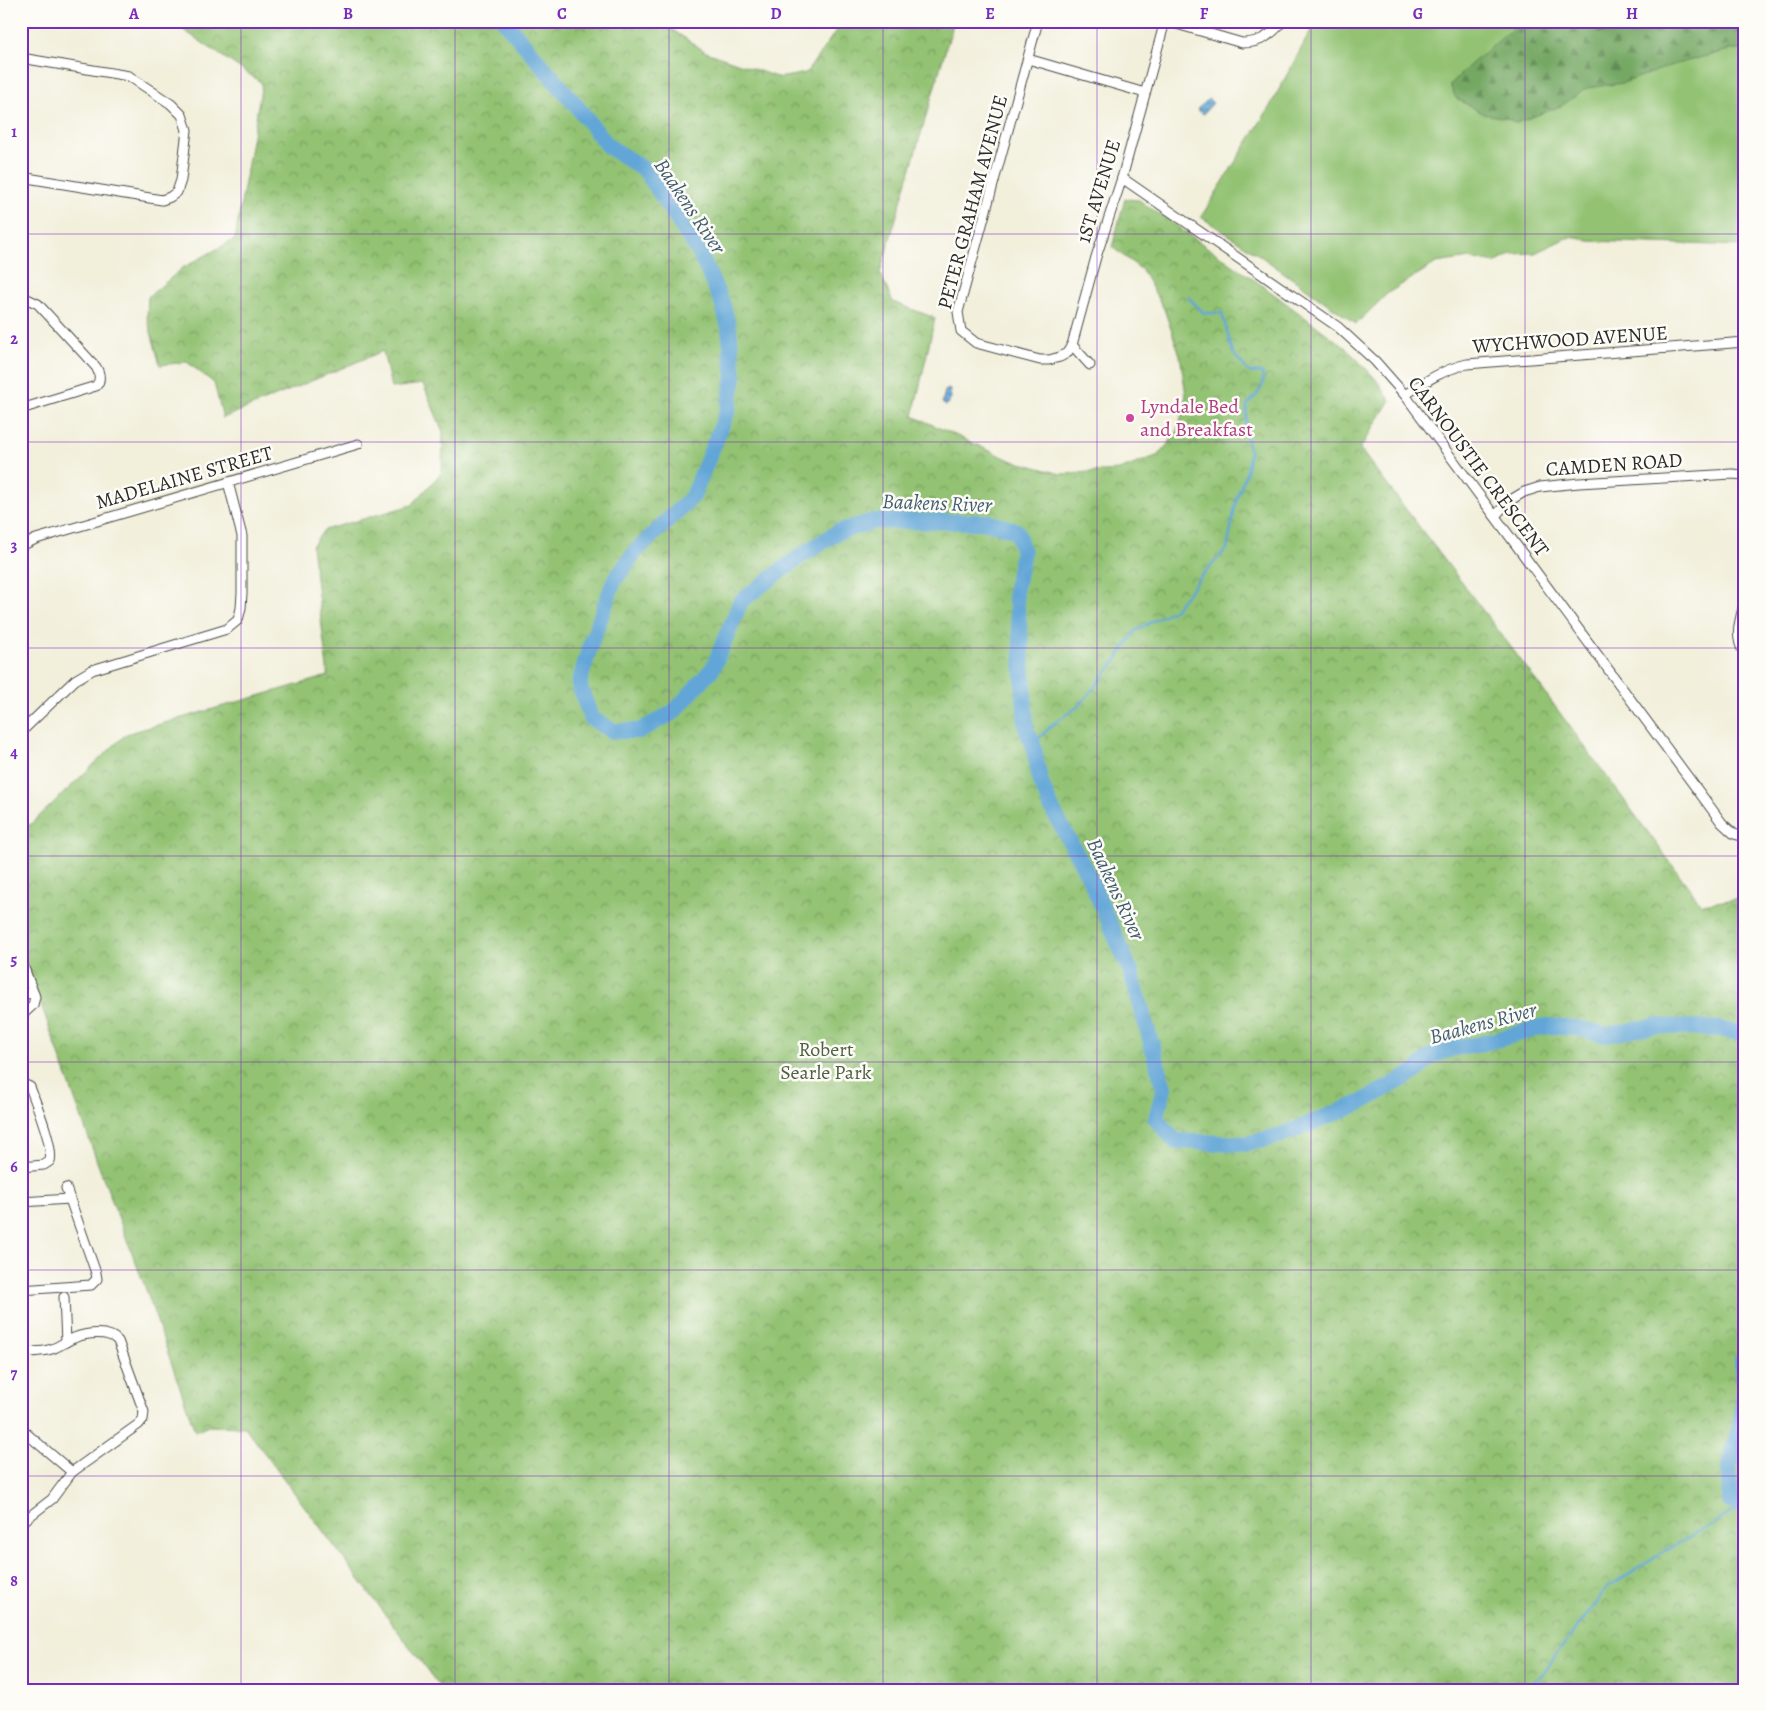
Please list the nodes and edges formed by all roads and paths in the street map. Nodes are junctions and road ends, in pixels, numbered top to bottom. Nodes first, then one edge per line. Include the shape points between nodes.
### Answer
1 (1038, 21) edge
2 (1165, 21) edge
3 (1283, 21) edge
4 (21, 58) edge
5 (1028, 60) junction
6 (1145, 93) junction
7 (21, 177) edge
8 (1122, 178) junction
9 (21, 296) edge
10 (1745, 342) edge
11 (1072, 345) junction
12 (1090, 365) dead end
13 (1405, 395) junction
14 (21, 409) edge
15 (358, 444) dead end
16 (1745, 475) edge
17 (228, 482) junction
18 (1495, 516) junction
19 (21, 546) edge
20 (1745, 602) edge
21 (1745, 654) edge
22 (21, 732) edge
23 (1745, 837) edge
24 (21, 960) edge
25 (21, 993) edge
26 (34, 994) junction
27 (21, 1016) edge
28 (21, 1082) edge
29 (21, 1167) edge
30 (66, 1188) dead end
31 (70, 1199) junction
32 (21, 1202) edge
33 (21, 1290) edge
34 (64, 1297) dead end
35 (66, 1342) junction
36 (21, 1350) edge
37 (21, 1429) edge
38 (72, 1472) junction
39 (21, 1523) edge

1 - 5 street, PETER GRAHAM AVENUE
2 - 3 street via 1242,43 1264,40
2 - 6 street, 1ST AVENUE
4 - 7 street via 129,76 171,104 182,115 187,130 177,192 162,200
5 - 6 street
5 - 11 street, PETER GRAHAM AVENUE via 959,306 958,321 964,335 976,343 1040,360 1060,357
6 - 8 street, 1ST AVENUE
8 - 11 street, 1ST AVENUE
8 - 13 street, CARNOUSTIE CRESCENT via 1338,327 1376,361
9 - 14 street via 38,304 100,375 96,386
10 - 13 street, WYCHWOOD AVENUE via 1467,364 1436,374
11 - 12 street
13 - 18 street, CARNOUSTIE CRESCENT
15 - 17 street, MADELAINE STREET
16 - 18 street, CAMDEN ROAD via 1540,487 1509,501
17 - 19 street, MADELAINE STREET
17 - 22 street via 242,536 242,600 235,623 227,629 92,670 75,680
18 - 23 street, CARNOUSTIE CRESCENT via 1722,823 1734,834
20 - 21 street via 1738,631 1739,643
24 - 26 street
25 - 26 street
26 - 27 street via 33,1005
28 - 29 street via 31,1090 51,1154 50,1161 44,1166
30 - 31 street
31 - 32 street
31 - 33 street via 97,1279 90,1285
34 - 35 street
35 - 36 street via 38,1352
35 - 38 street via 79,1336 103,1333 116,1338 144,1412 139,1424
37 - 38 street
38 - 39 street via 52,1499

